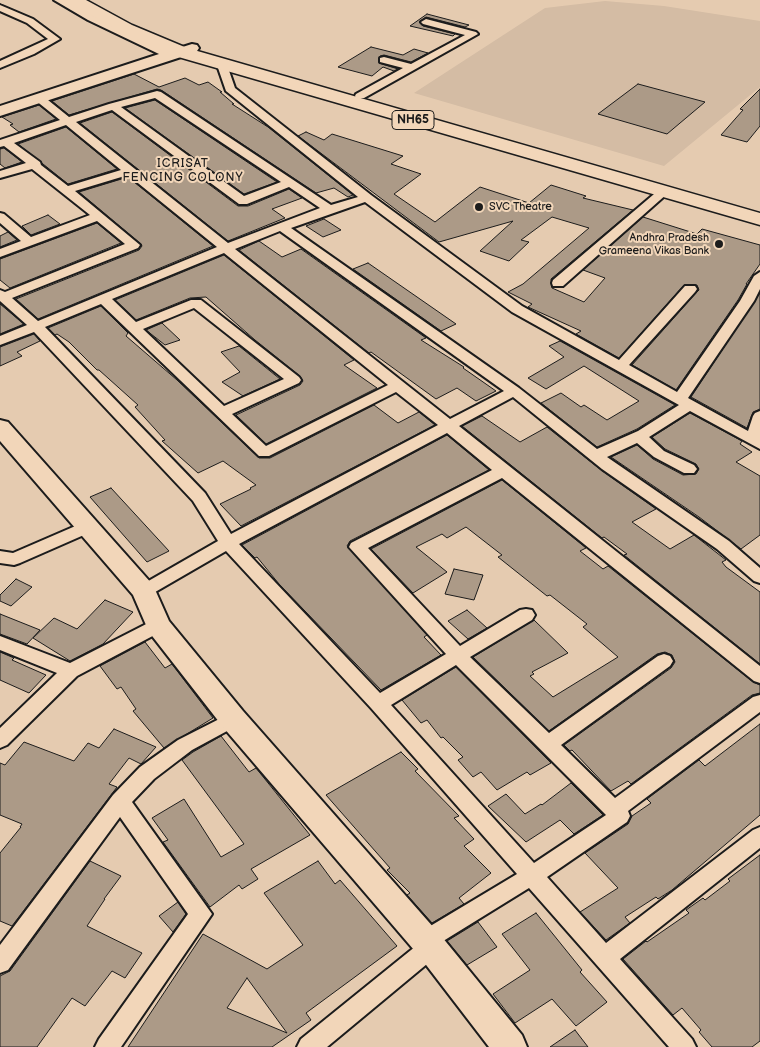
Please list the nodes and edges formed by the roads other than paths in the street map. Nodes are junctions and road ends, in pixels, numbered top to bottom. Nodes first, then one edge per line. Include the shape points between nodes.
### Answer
1 (61, 0) edge
2 (74, 0) edge
3 (91, 0) edge
4 (0, 8) edge
5 (426, 22) dead end
6 (31, 52) junction
7 (182, 52) junction
8 (0, 53) edge
9 (384, 60) dead end
10 (0, 65) edge
11 (222, 65) junction
12 (413, 68) junction
13 (360, 96) junction
14 (39, 98) junction
15 (113, 106) junction
16 (0, 111) edge
17 (67, 121) junction
18 (475, 133) junction
19 (3, 143) edge
20 (36, 164) junction
21 (129, 171) junction
22 (0, 175) edge
23 (290, 183) junction
24 (67, 190) junction
25 (664, 192) junction
26 (367, 198) junction
27 (329, 209) junction
28 (760, 209) edge
29 (99, 216) junction
30 (0, 217) edge
31 (760, 219) edge
32 (282, 227) junction
33 (30, 242) junction
34 (225, 248) junction
35 (0, 253) edge
36 (760, 276) edge
37 (558, 284) dead end
38 (690, 289) dead end
39 (2, 295) edge
40 (103, 298) junction
41 (36, 326) junction
42 (134, 328) junction
43 (0, 341) edge
44 (621, 366) junction
45 (397, 386) junction
46 (514, 391) junction
47 (685, 402) junction
48 (222, 413) junction
49 (760, 416) edge
50 (447, 426) junction
51 (0, 427) edge
52 (638, 436) junction
53 (756, 442) edge
54 (596, 456) junction
55 (689, 468) dead end
56 (502, 471) junction
57 (87, 527) junction
58 (228, 543) junction
59 (0, 558) edge
60 (760, 577) edge
61 (144, 591) junction
62 (526, 615) dead end
63 (158, 625) junction
64 (0, 643) edge
65 (458, 657) junction
66 (664, 660) dead end
67 (71, 671) junction
68 (760, 676) edge
69 (760, 702) edge
70 (378, 703) junction
71 (233, 719) junction
72 (0, 740) edge
73 (548, 744) junction
74 (120, 801) junction
75 (615, 809) junction
76 (760, 836) edge
77 (533, 876) junction
78 (428, 944) junction
79 (3, 955) edge
80 (604, 958) junction
81 (107, 1047) edge
82 (309, 1047) edge
83 (510, 1047) edge
84 (684, 1047) edge

1 - 7 street via 108,25
2 - 7 highway, NH65
3 - 7 highway, NH65 via 146,28
4 - 6 street via 30,21 55,39
5 - 12 street via 473,34
6 - 8 street
6 - 10 street
7 - 11 highway, NH65
7 - 13 highway, NH65
7 - 14 street
9 - 12 street
11 - 18 highway, NH65
11 - 26 street via 230,89
12 - 13 street
13 - 18 highway, NH65
14 - 16 street
14 - 17 street
15 - 17 street
15 - 23 street via 157,94
15 - 23 street via 243,201
17 - 19 street
17 - 21 street
18 - 25 highway, NH65
18 - 28 highway, NH65
19 - 20 street
20 - 22 street
20 - 24 street
21 - 24 street
21 - 34 street
23 - 27 street
24 - 29 street
25 - 31 highway, NH65
25 - 37 street
26 - 27 street
26 - 44 street via 517,309
27 - 32 street
29 - 33 street
29 - 39 street via 134,245
30 - 33 street
32 - 34 street
32 - 46 street
33 - 35 street
34 - 40 street
34 - 45 street
36 - 47 street
38 - 44 street
39 - 41 street
40 - 41 street
40 - 42 street
41 - 43 street
41 - 58 street via 200,497
42 - 48 street
42 - 48 street via 196,303 294,380
44 - 47 street
45 - 48 street via 264,453
45 - 50 street
46 - 50 street
46 - 54 street
47 - 52 street
47 - 53 street
49 - 53 street
50 - 56 street
50 - 58 street
51 - 57 street
52 - 54 street
52 - 55 street via 659,454
54 - 60 street via 723,545
56 - 65 street via 357,547
56 - 68 street
57 - 59 street via 14,560
57 - 61 street
58 - 61 street
58 - 70 street
61 - 63 street
62 - 65 street
63 - 67 street
63 - 71 street
64 - 67 street
65 - 70 street
65 - 73 street
66 - 73 street
67 - 72 street
69 - 75 street
70 - 77 street
71 - 74 street via 185,745 147,773
71 - 78 street
73 - 75 street
74 - 79 street
74 - 81 street via 201,914
75 - 77 street via 620,816
76 - 80 street
77 - 78 street
77 - 80 street
78 - 82 street
78 - 83 street
80 - 84 street

